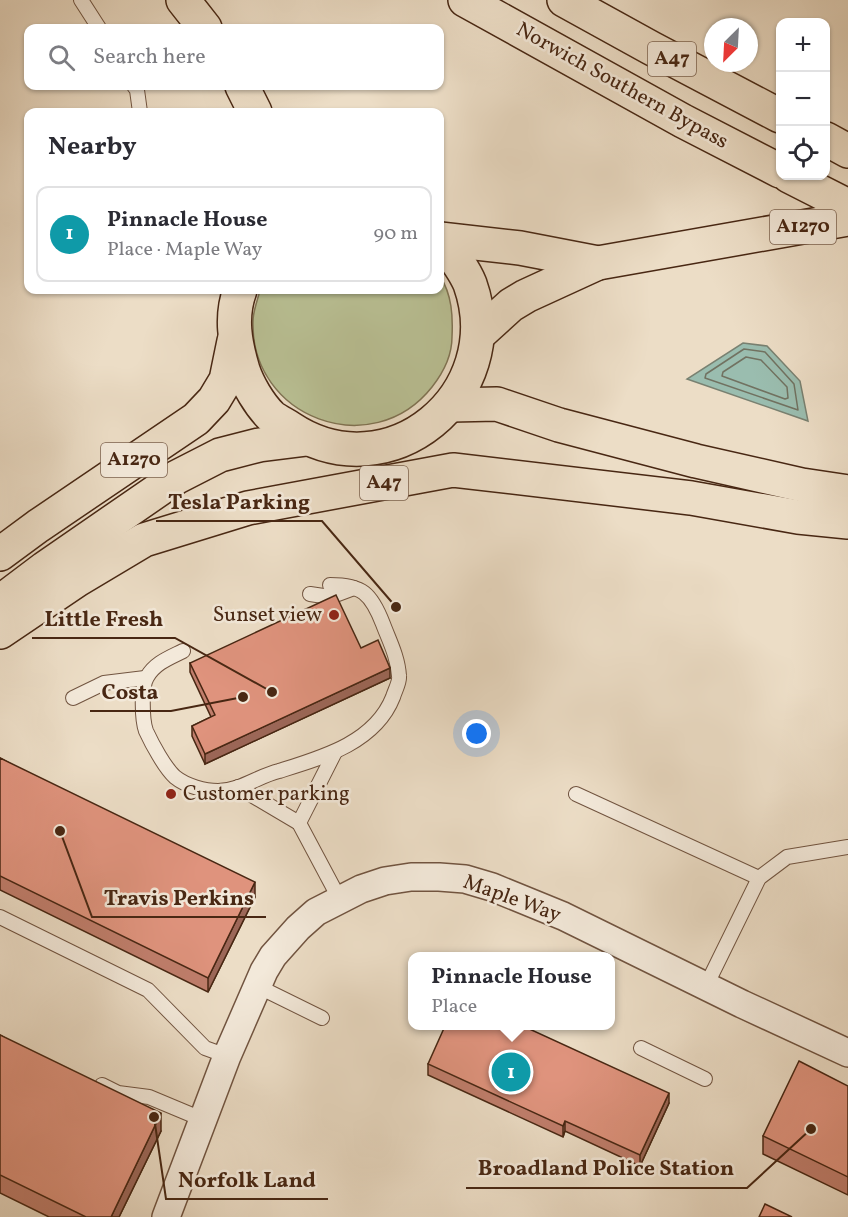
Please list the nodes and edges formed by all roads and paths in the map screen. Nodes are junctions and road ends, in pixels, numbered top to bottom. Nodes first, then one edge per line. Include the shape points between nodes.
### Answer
1 (81, 0) edge
2 (183, 0) edge
3 (465, 0) edge
4 (564, 0) edge
5 (96, 24) edge
6 (202, 24) edge
7 (137, 90) edge
8 (244, 90) edge
9 (139, 108) edge
10 (253, 108) edge
11 (776, 114) edge
12 (830, 142) edge
13 (848, 151) edge
14 (776, 169) edge
15 (797, 180) edge
16 (848, 206) edge
17 (848, 219) edge
18 (444, 239) edge
19 (444, 244) edge
20 (598, 263) junction
21 (235, 294) edge
22 (478, 335) junction
23 (234, 341) junction
24 (451, 405) junction
25 (307, 439) junction
26 (848, 492) edge
27 (848, 522) edge
28 (0, 554) edge
29 (330, 585) dead end
30 (356, 587) junction
31 (310, 594) dead end
32 (0, 602) edge
33 (0, 632) edge
34 (183, 651) dead end
35 (145, 678) junction
36 (73, 698) dead end
37 (335, 753) junction
38 (238, 787) junction
39 (576, 795) dead end
40 (299, 823) junction
41 (848, 847) edge
42 (759, 878) junction
43 (340, 900) junction
44 (0, 917) edge
45 (257, 986) junction
46 (706, 986) junction
47 (322, 1017) dead end
48 (641, 1048) dead end
49 (848, 1053) edge
50 (227, 1056) junction
51 (86, 1077) edge
52 (705, 1079) dead end
53 (204, 1120) junction
54 (166, 1217) edge

1 - 5 lane
2 - 6 highway
3 - 14 highway, Norwich Southern Bypass / A47
4 - 11 highway, A47
7 - 9 lane
8 - 10 highway
12 - 13 highway
15 - 16 highway
17 - 20 highway, A1270
18 - 20 highway, A1270 via 520,248
19 - 22 highway via 469,283 477,309
20 - 22 highway, A1270 via 519,300
21 - 23 highway
22 - 24 highway via 474,360
23 - 25 highway via 247,382 272,416
23 - 28 highway, A1270 via 226,380 196,419
24 - 25 highway via 410,437 385,446 358,450
24 - 26 highway via 497,404 559,425 696,461
25 - 32 highway, A1270 via 220,455 177,477
27 - 33 highway, A47 via 691,498 453,470 248,508 144,540
29 - 30 lane
30 - 31 lane via 330,597
30 - 37 lane via 378,612 397,658 400,678 388,709 365,734
34 - 35 lane via 159,663
35 - 36 lane via 104,683
35 - 38 lane via 145,728 176,777 196,788 219,791
37 - 38 lane
37 - 40 lane
38 - 40 lane
39 - 42 lane
40 - 43 lane
41 - 42 lane via 787,857
42 - 46 lane
43 - 45 street, Maple Way via 316,912 283,943
43 - 46 street, Maple Way via 385,881 411,877 465,879 563,916
44 - 50 lane via 148,990 205,1048
45 - 47 lane
45 - 50 street, Maple Way
46 - 49 street, Maple Way
48 - 52 lane
50 - 53 street, Maple Way
51 - 53 lane via 118,1093 149,1097
53 - 54 street, Maple Way

